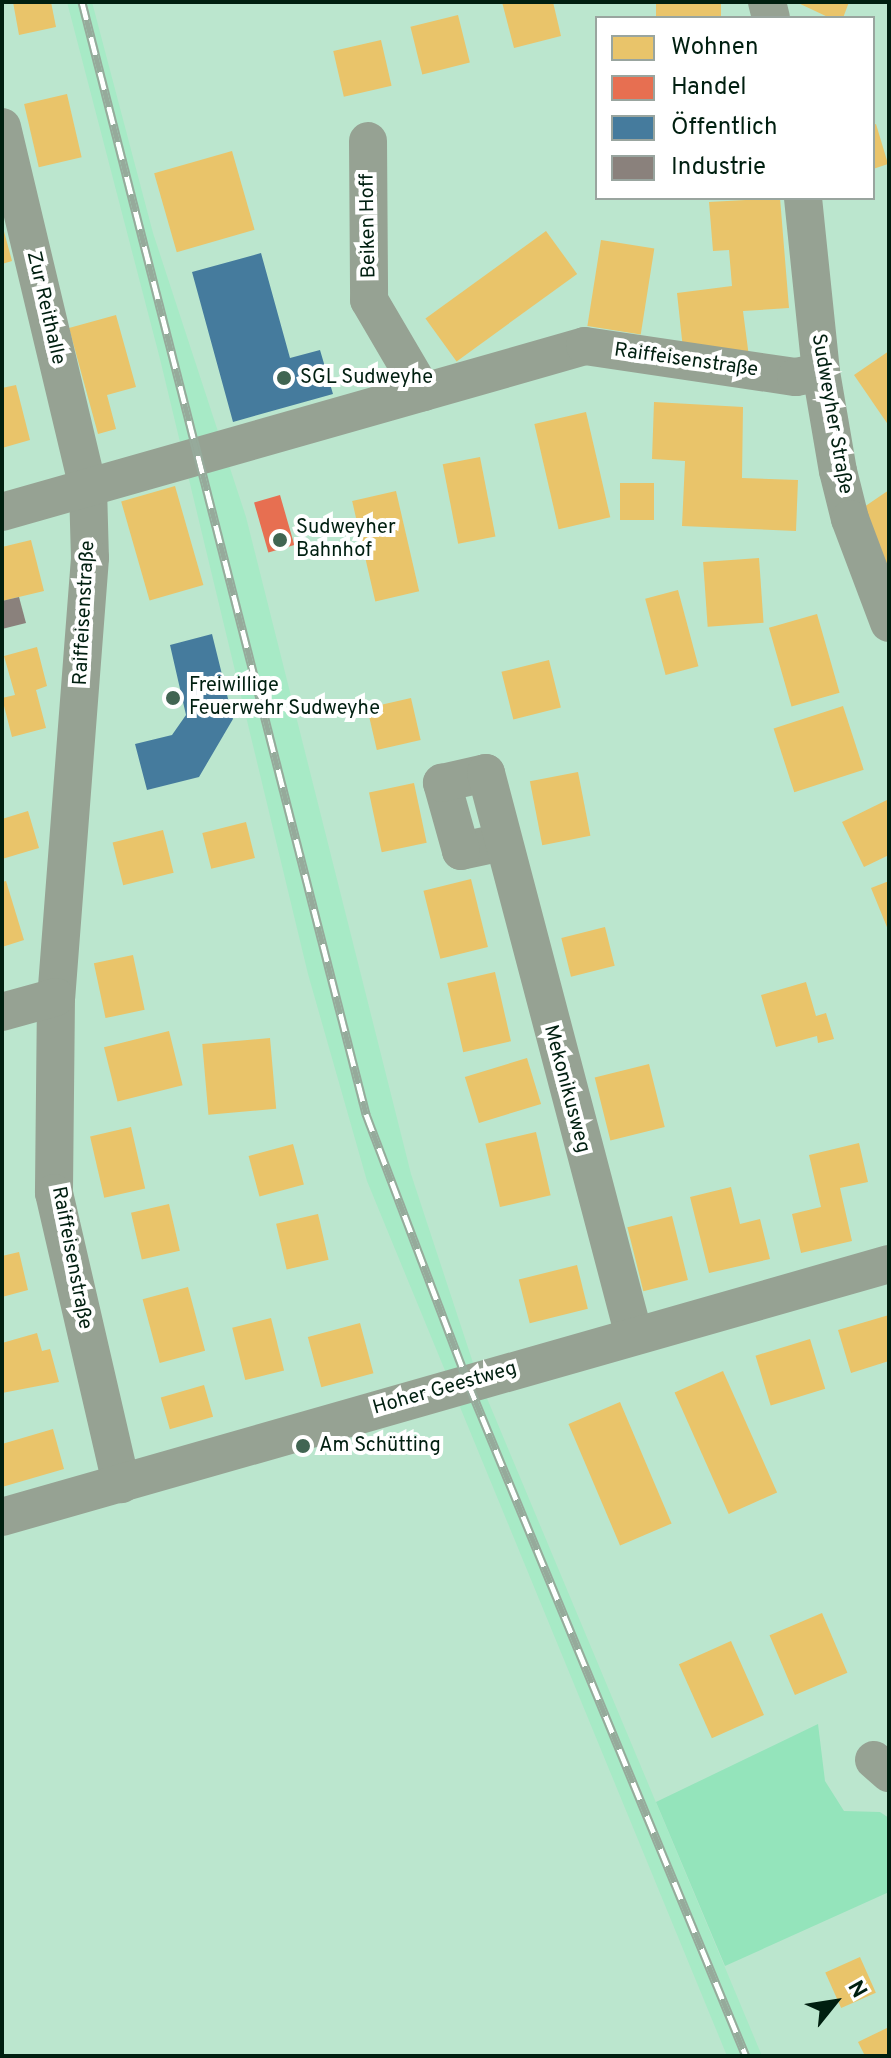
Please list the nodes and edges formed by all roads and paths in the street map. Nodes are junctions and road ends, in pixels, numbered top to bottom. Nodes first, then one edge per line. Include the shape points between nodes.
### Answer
1 (2, 127) edge
2 (368, 141) dead end
3 (803, 200) edge
4 (821, 372) junction
5 (423, 392) junction
6 (88, 488) junction
7 (2, 512) edge
8 (889, 623) edge
9 (503, 842) dead end
10 (56, 997) junction
11 (2, 1012) edge
12 (889, 1264) edge
13 (634, 1336) junction
14 (121, 1484) junction
15 (2, 1517) edge

1 - 6 street, Zur Reithalle
2 - 5 street, Beiken Hoff via 369,300
3 - 4 street, Sudweyher Straße
4 - 5 street, Raiffeisenstraße via 796,377 585,346
4 - 8 street, Sudweyher Straße via 850,519
5 - 6 street, Raiffeisenstraße
6 - 7 street
6 - 10 street, Raiffeisenstraße via 90,558
9 - 13 street, Mekonikusweg
10 - 11 street
10 - 14 street, Raiffeisenstraße via 54,1193
12 - 13 street, Hoher Geestweg
13 - 14 street, Hoher Geestweg
14 - 15 street, Hoher Geestweg

